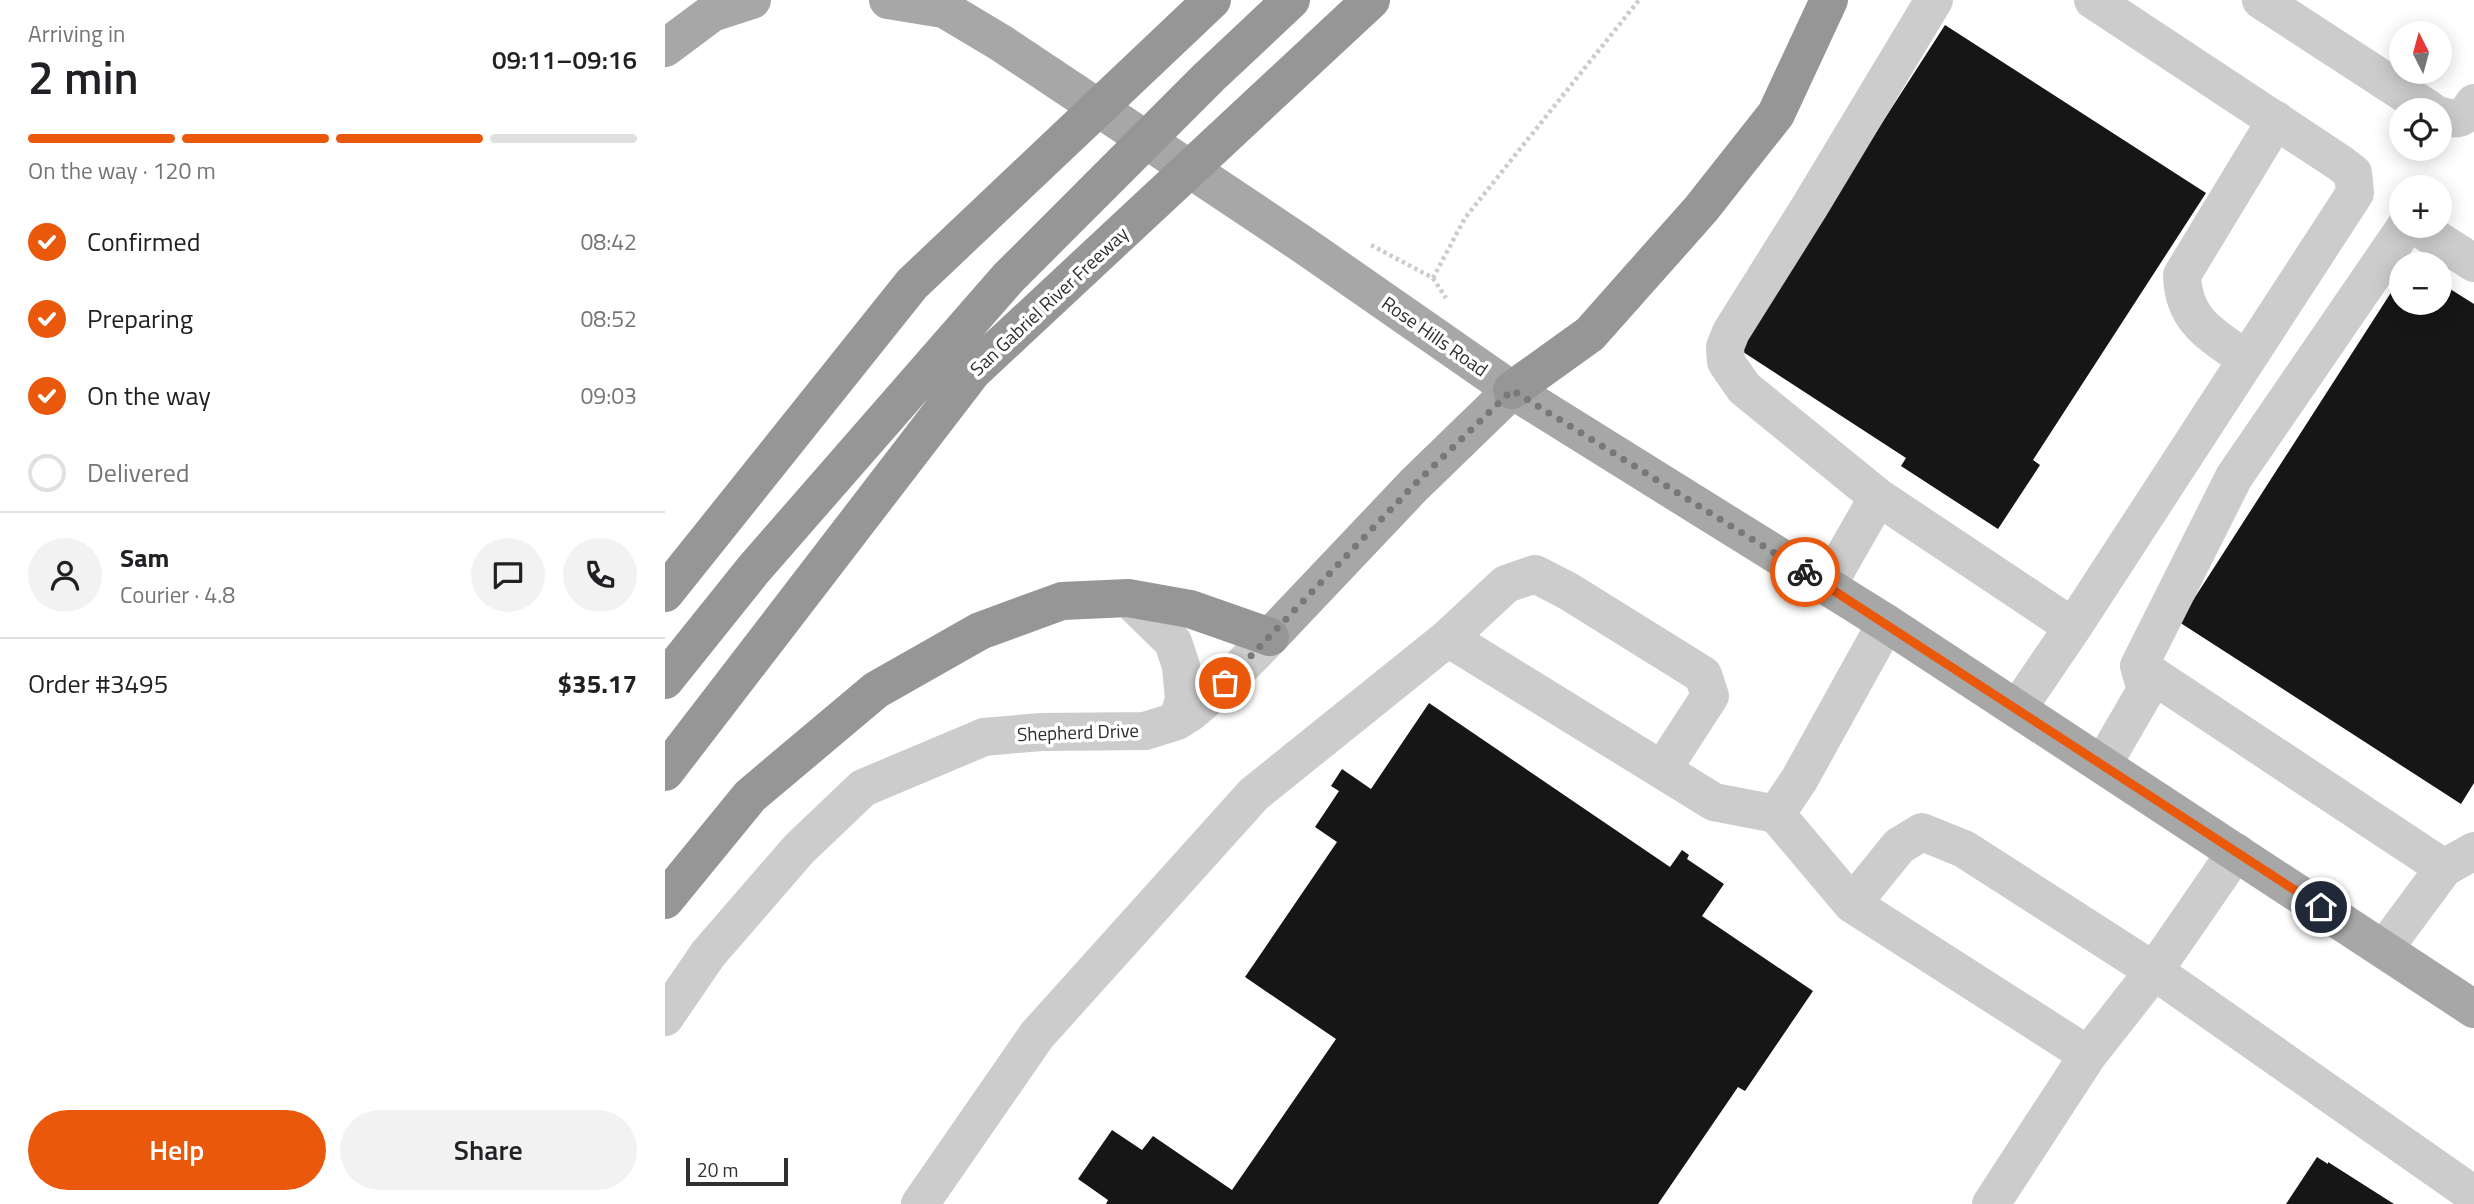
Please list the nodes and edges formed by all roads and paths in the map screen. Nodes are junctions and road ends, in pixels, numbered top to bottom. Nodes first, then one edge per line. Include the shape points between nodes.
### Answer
1 (753, 0) edge
2 (888, 0) edge
3 (1212, 0) edge
4 (1291, 0) edge
5 (1371, 0) edge
6 (1639, 0) edge
7 (1829, 0) edge
8 (1934, 0) edge
9 (2093, 0) edge
10 (2261, 0) edge
11 (936, 4) edge
12 (665, 48) edge
13 (2412, 98) edge
14 (2474, 103) edge
15 (2452, 119) edge
16 (2276, 120) junction
17 (2398, 238) edge
18 (2435, 238) edge
19 (1368, 243) dead end
20 (2474, 263) edge
21 (2245, 359) junction
22 (1512, 390) junction
23 (1878, 497) junction
24 (1827, 586) junction
25 (665, 593) edge
26 (1128, 598) junction
27 (1886, 623) junction
28 (2073, 627) junction
29 (1270, 637) junction
30 (1448, 638) junction
31 (2139, 666) junction
32 (665, 680) edge
33 (2018, 708) junction
34 (1177, 721) junction
35 (2103, 764) junction
36 (1662, 770) junction
37 (665, 772) edge
38 (1776, 814) junction
39 (2236, 852) junction
40 (2459, 860) edge
41 (665, 900) edge
42 (1852, 904) junction
43 (2385, 949) junction
44 (2154, 971) junction
45 (2474, 1009) edge
46 (665, 1017) edge
47 (2088, 1055) junction
48 (2474, 1195) edge
49 (920, 1204) edge
50 (1991, 1204) edge
51 (2469, 1204) edge

1 - 12 main road via 712,13
2 - 11 main road
3 - 25 highway via 912,284
4 - 32 highway via 1008,278 753,570
5 - 37 highway, San Gabriel River Freeway via 973,371
6 - 19 path via 1465,218 1433,278
7 - 22 highway via 1776,114 1701,209 1590,334
8 - 23 street via 1725,347 1726,362 1744,388
9 - 16 street
10 - 13 street
11 - 22 main road, Rose Hills Road via 1302,244
14 - 15 street via 2465,117
16 - 21 street via 2182,275 2182,294 2189,311 2204,329
16 - 21 street via 2353,173 2355,193
17 - 31 street via 2234,477
18 - 20 street
21 - 28 street
22 - 24 main road, Rose Hills Road
22 - 29 main road, Shepherd Drive via 1414,485
23 - 24 street
23 - 28 street
24 - 27 main road, Rose Hills Road
26 - 29 highway via 1191,609
26 - 34 street via 1173,642 1184,700
26 - 41 highway via 1062,601 980,631 876,690 750,796
27 - 33 main road, Rose Hills Road
27 - 38 street
28 - 33 street
29 - 34 street, Shepherd Drive via 1225,683
30 - 36 street
30 - 36 street via 1506,584 1535,574 1568,591 1703,675 1710,696
30 - 49 street via 1254,794 1037,1035
31 - 35 street via 2146,690
31 - 40 street
33 - 35 main road, Rose Hills Road
34 - 46 street, Shepherd Drive via 1145,731 984,737 863,788 799,849 708,954
35 - 39 main road, Rose Hills Road
36 - 38 street via 1714,802
38 - 42 street
39 - 43 main road, Rose Hills Road
39 - 44 street
40 - 43 street
42 - 44 street via 1899,846 1922,832 1963,849
42 - 47 street
43 - 45 main road, Rose Hills Road
44 - 47 street
44 - 48 street
47 - 50 street
48 - 51 street

